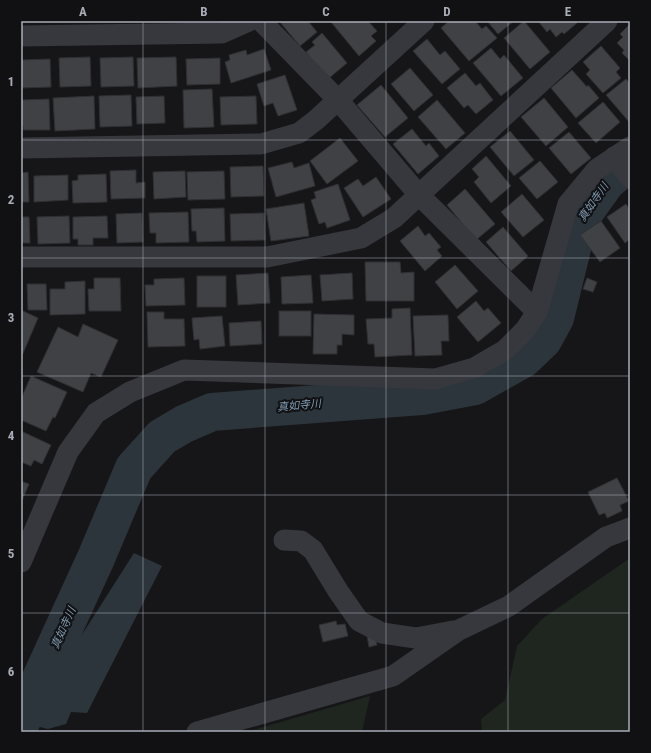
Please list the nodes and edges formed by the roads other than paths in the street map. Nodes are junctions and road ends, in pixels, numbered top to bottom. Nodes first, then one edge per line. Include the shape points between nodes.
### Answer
1 (249, 21) edge
2 (261, 21) edge
3 (424, 21) edge
4 (608, 21) edge
5 (21, 36) edge
6 (338, 100) junction
7 (21, 148) edge
8 (622, 152) edge
9 (630, 178) edge
10 (419, 195) junction
11 (21, 257) edge
12 (537, 312) junction
13 (630, 528) edge
14 (284, 540) dead end
15 (21, 562) edge
16 (459, 630) junction
17 (197, 732) edge

1 - 5 street via 222,33
2 - 6 street
3 - 6 street
4 - 10 street
6 - 7 street via 299,133 261,144
6 - 10 street
8 - 9 street
8 - 12 street via 596,169 568,204
10 - 11 street via 394,218 361,238 267,257
10 - 12 street
12 - 15 street via 525,330 505,350 474,368 435,379 184,370 130,392 96,413 68,452
13 - 16 street via 606,537 509,606
14 - 16 street via 301,541 313,550 359,621 376,630 416,638
16 - 17 street via 393,676

